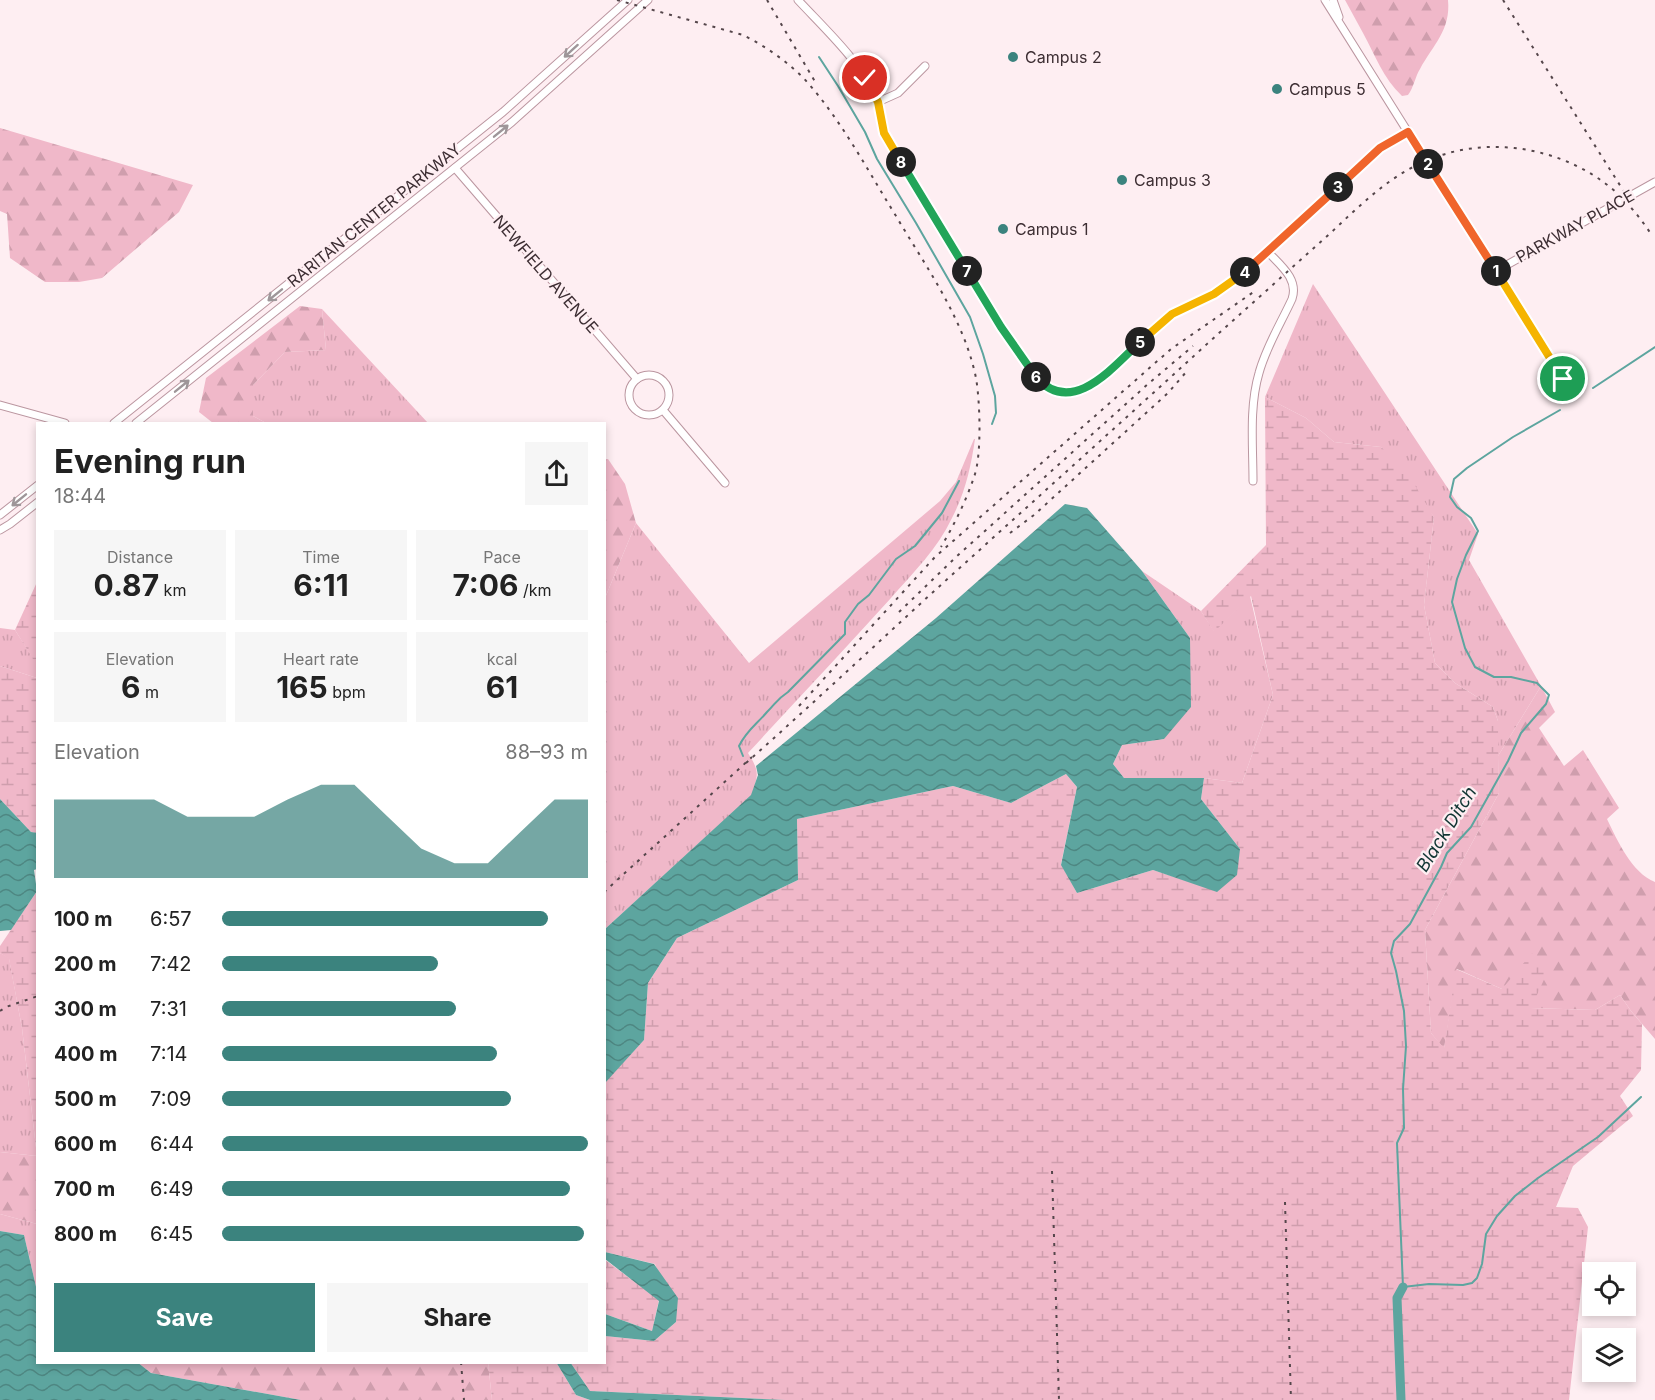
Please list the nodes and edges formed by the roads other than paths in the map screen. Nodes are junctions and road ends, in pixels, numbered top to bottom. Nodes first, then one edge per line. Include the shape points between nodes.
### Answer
1 (628, 0) edge
2 (648, 0) edge
3 (798, 0) edge
4 (1327, 1) edge
5 (925, 66) dead end
6 (878, 102) junction
7 (1408, 132) junction
8 (455, 168) junction
9 (1655, 182) edge
10 (1268, 252) junction
11 (1496, 271) junction
12 (636, 379) junction
13 (1563, 379) dead end
14 (0, 405) edge
15 (663, 410) junction
16 (61, 422) edge
17 (115, 422) edge
18 (137, 422) edge
19 (1253, 481) dead end
20 (725, 483) dead end
21 (36, 486) edge
22 (36, 504) edge
23 (0, 515) edge
24 (0, 530) edge

1 -> 17 street, RARITAN CENTER PARKWAY via 503,112
8 -> 2 street, RARITAN CENTER PARKWAY via 528,109
3 - 6 street via 850,57
4 - 7 street
5 - 6 street via 898,93
6 - 10 street via 886,137 997,321 1035,377 1057,391 1092,385 1172,314 1214,294
7 - 10 street via 1378,150
7 - 11 street
8 - 12 street, NEWFIELD AVENUE
18 -> 8 street, RARITAN CENTER PARKWAY
9 - 11 street, PARKWAY PLACE
10 - 19 street via 1290,277 1294,291 1257,382
11 - 13 street
12 - 15 street via 651,375 664,382 669,397
12 - 15 street via 630,393 633,407 648,415
14 - 16 street
15 - 20 street
21 -> 23 street
22 - 24 street

